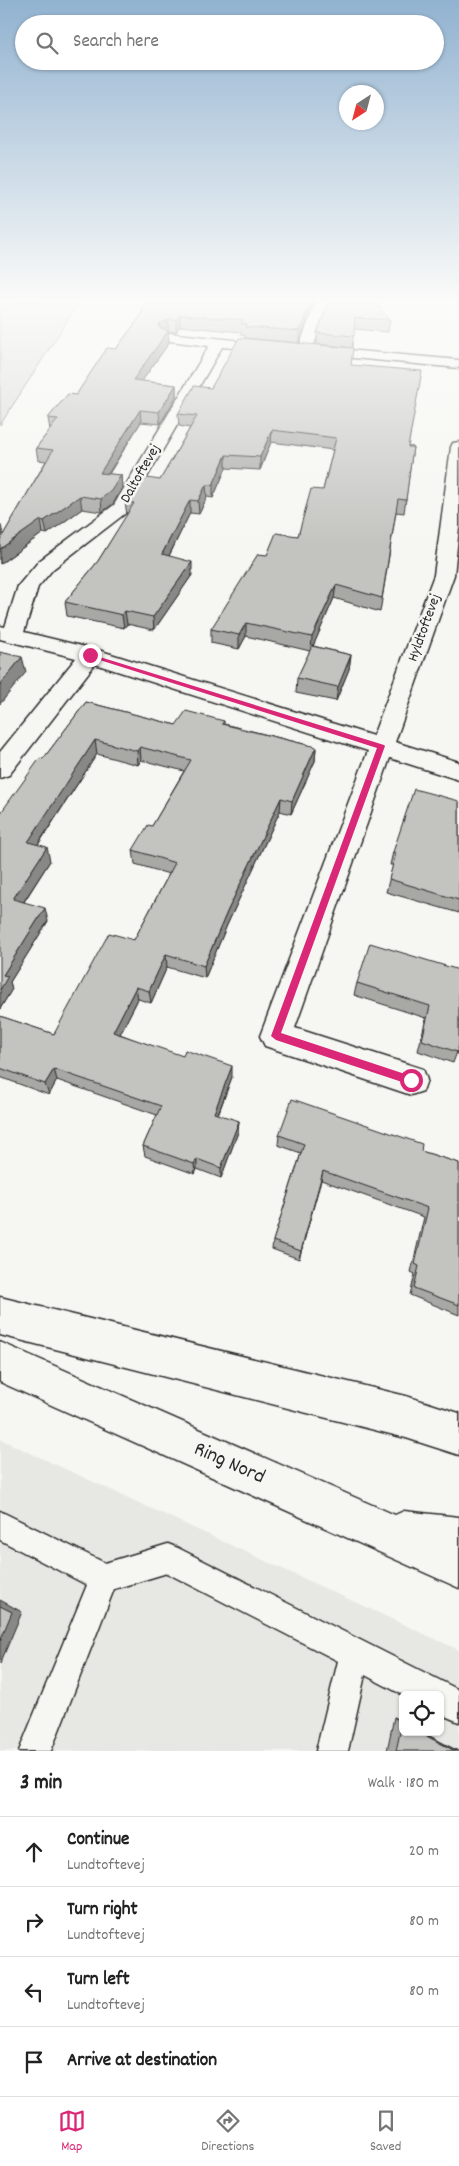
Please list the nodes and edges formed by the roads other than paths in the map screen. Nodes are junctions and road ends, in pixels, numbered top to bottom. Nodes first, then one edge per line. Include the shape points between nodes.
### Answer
1 (194, 383) edge
2 (459, 447) edge
3 (6, 633) edge
4 (90, 655) junction
5 (382, 746) junction
6 (0, 769) edge
7 (459, 771) edge
8 (411, 1080) dead end
9 (0, 1316) edge
10 (0, 1362) edge
11 (459, 1434) edge
12 (0, 1525) edge
13 (378, 1530) junction
14 (459, 1539) edge
15 (459, 1566) edge
16 (104, 1578) junction
17 (355, 1653) junction
18 (427, 1691) edge
19 (444, 1699) edge
20 (459, 1707) edge
21 (35, 1751) edge
22 (332, 1751) edge

1 - 3 street, Daltoftevej via 121,508 46,565 28,586
2 - 5 street, Hyldtoftevej via 444,575
3 - 4 street
4 - 5 street
4 - 6 street
5 - 7 street
5 - 8 street, Hyldtoftevej via 276,1036
9 - 11 street via 406,1417
10 - 13 street, Ring Nord
12 - 16 lane
13 - 14 street
13 - 15 street, Ring Nord
16 - 17 lane via 168,1558
16 - 21 lane
17 - 18 lane
17 - 22 lane
19 - 20 lane

